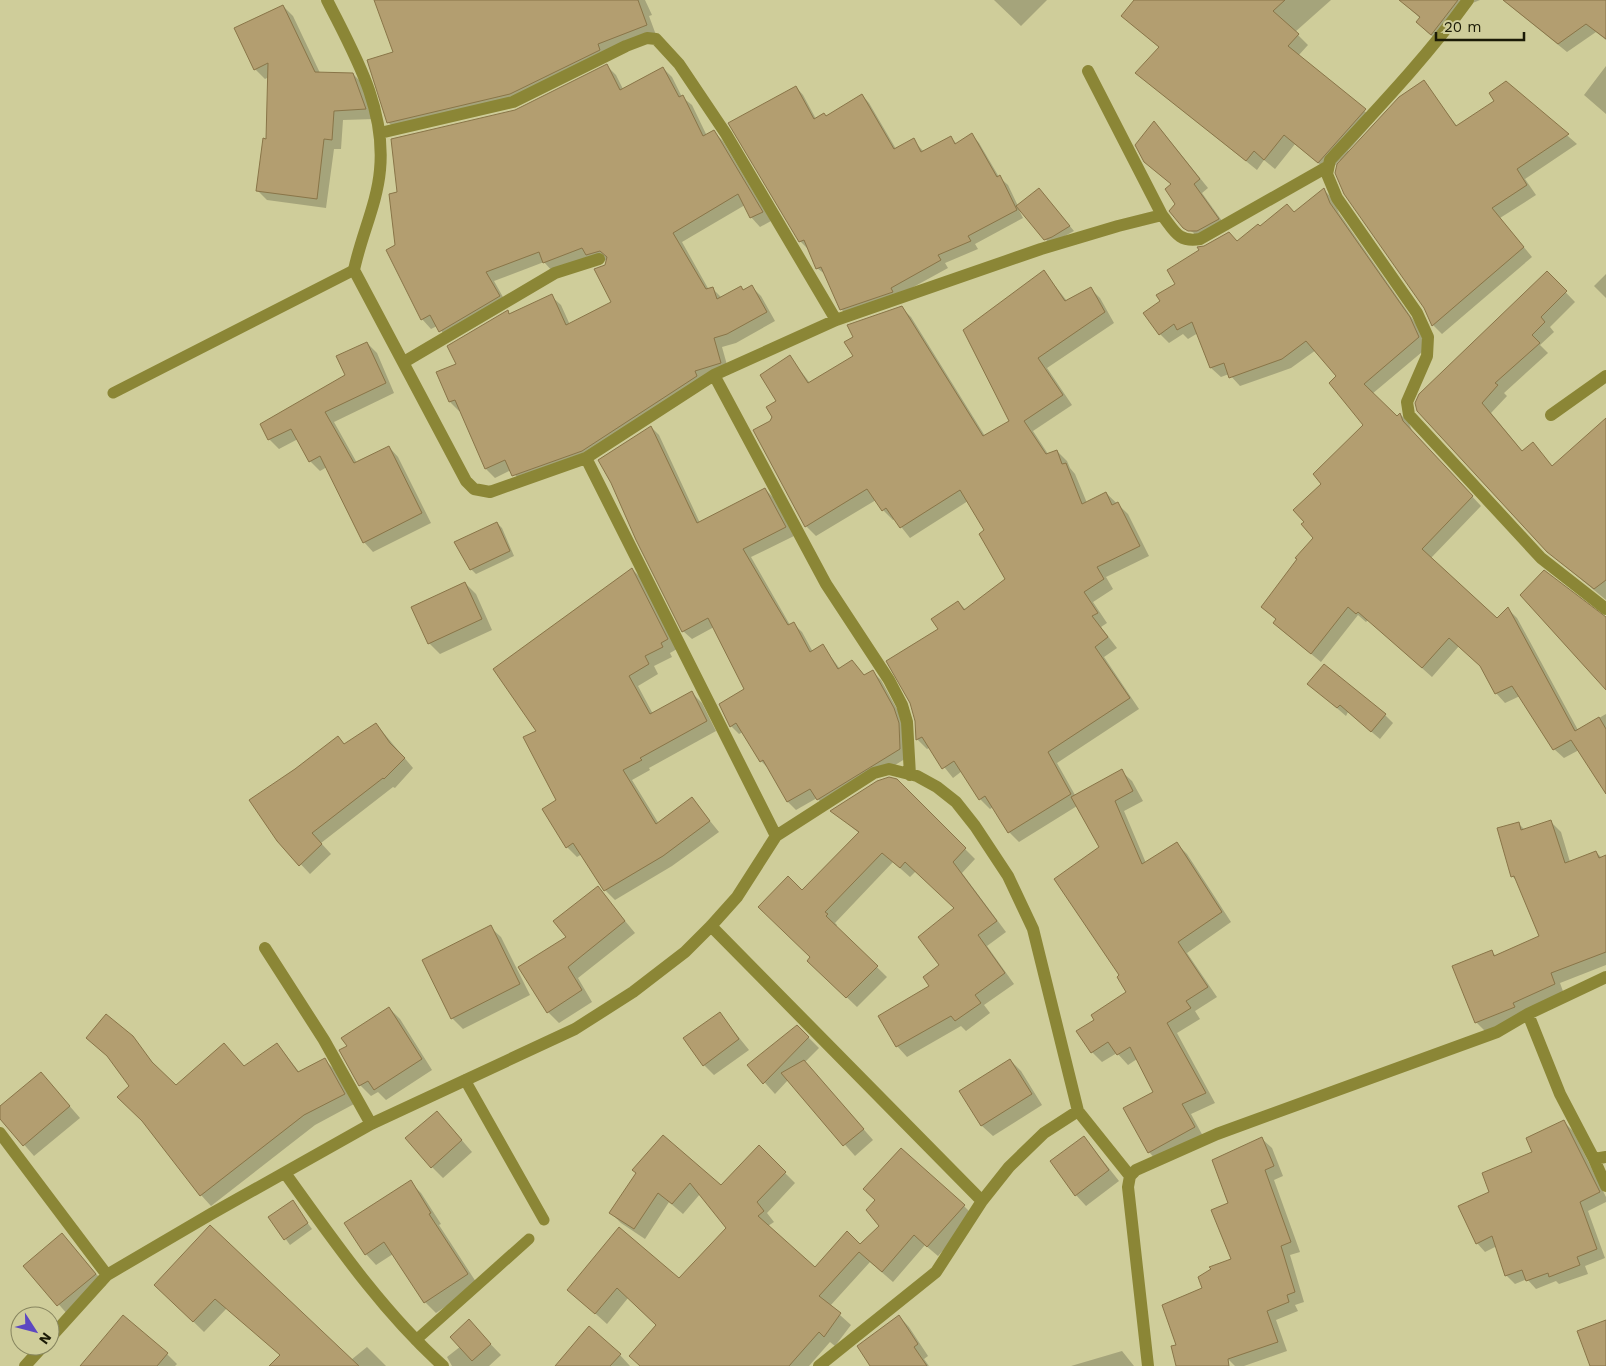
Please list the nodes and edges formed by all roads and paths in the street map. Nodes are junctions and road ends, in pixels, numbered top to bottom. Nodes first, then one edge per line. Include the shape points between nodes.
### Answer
1 (327, 0) edge
2 (1468, 0) edge
3 (1088, 71) dead end
4 (380, 133) junction
5 (1327, 168) junction
6 (1162, 215) junction
7 (599, 259) dead end
8 (354, 270) junction
9 (836, 320) junction
10 (404, 362) junction
11 (714, 375) junction
12 (1606, 376) edge
13 (113, 393) dead end
14 (1551, 415) dead end
15 (586, 458) junction
16 (1606, 609) edge
17 (910, 774) junction
18 (776, 836) junction
19 (711, 926) junction
20 (266, 948) dead end
21 (1606, 977) edge
22 (1528, 1014) junction
23 (465, 1080) junction
24 (1078, 1110) junction
25 (371, 1124) junction
26 (0, 1133) edge
27 (1600, 1158) edge
28 (285, 1174) junction
29 (1130, 1176) junction
30 (1606, 1186) edge
31 (982, 1201) junction
32 (544, 1220) dead end
33 (529, 1239) dead end
34 (107, 1275) junction
35 (60, 1327) edge
36 (416, 1340) junction
37 (34, 1356) edge
38 (25, 1366) edge
39 (443, 1366) edge
40 (819, 1366) edge
41 (1148, 1366) edge

1 - 4 street via 366,80 376,108
2 - 5 street via 1445,32 1330,160
3 - 6 street
4 - 8 street via 380,171
4 - 9 street via 513,102 626,46 647,38 656,40 679,64 726,134
5 - 6 street via 1200,239 1180,238
5 - 16 street via 1337,198 1417,313 1428,337 1427,356 1407,402 1409,415 1541,558
6 - 9 street via 1041,249
7 - 10 street via 555,273
8 - 10 street
8 - 13 lane
9 - 11 street
10 - 15 street via 466,481 474,489 490,492
11 - 15 street
11 - 17 street via 826,584 902,705 907,722
12 - 14 street
15 - 18 street
17 - 18 street via 890,769 874,773
17 - 24 street via 937,787 956,802 1012,884 1033,929
18 - 19 street via 737,897
19 - 23 street via 685,952 633,992 575,1029
19 - 31 street
20 - 25 street via 324,1040
21 - 22 street
22 - 27 street via 1560,1094
22 - 29 street via 1497,1032 1216,1134 1136,1170
23 - 25 street
23 - 32 lane
24 - 29 street
24 - 31 street via 1044,1133
25 - 28 street
26 - 34 street
27 - 30 street
28 - 34 street
28 - 36 street via 360,1278
29 - 41 street via 1128,1187
31 - 40 street via 936,1272
33 - 36 lane
34 - 35 street
36 - 39 street
37 - 38 street

